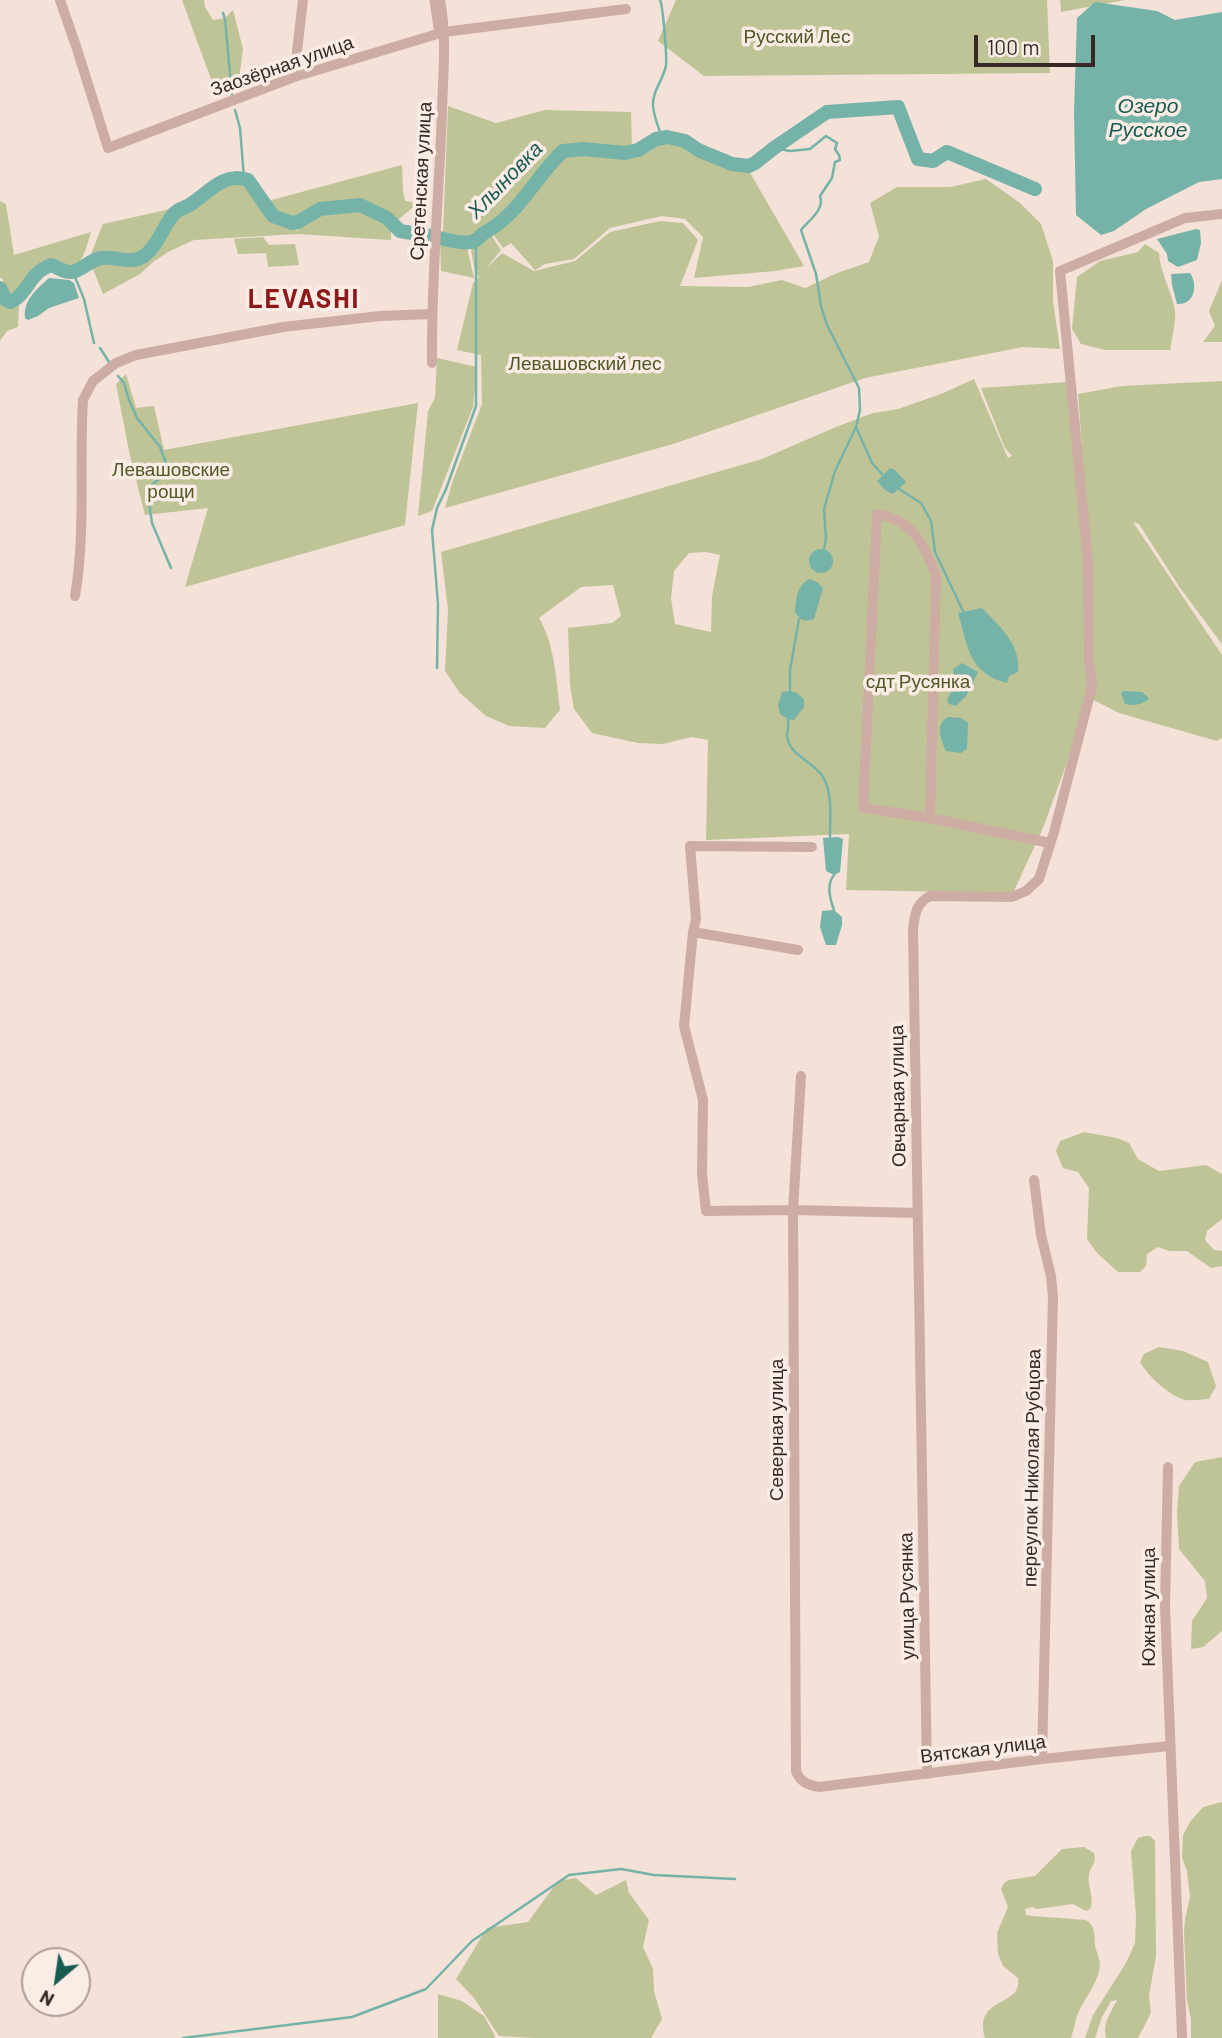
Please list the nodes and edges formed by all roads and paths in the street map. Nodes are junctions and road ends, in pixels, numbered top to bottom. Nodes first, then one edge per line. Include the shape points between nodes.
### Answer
1 (60, 0) edge
2 (303, 0) edge
3 (433, 0) edge
4 (440, 0) edge
5 (626, 9) dead end
6 (441, 30) junction
7 (294, 77) junction
8 (1222, 214) edge
9 (432, 314) junction
10 (432, 363) dead end
11 (75, 596) dead end
12 (930, 818) junction
13 (1050, 843) junction
14 (812, 847) dead end
15 (693, 932) junction
16 (798, 950) dead end
17 (801, 1076) dead end
18 (1034, 1180) dead end
19 (793, 1210) junction
20 (918, 1213) junction
21 (921, 1417) joint
22 (1168, 1467) dead end
23 (1169, 1746) junction
24 (1042, 1759) junction
25 (927, 1774) junction
26 (803, 1782) joint
27 (1182, 2038) edge

1 - 7 street, Заозёрная улица via 108,148
2 - 7 street
3 - 6 street
4 - 6 street, Сретенская улица
5 - 6 street, Заозёрная улица
6 - 7 street, Заозёрная улица
6 - 9 street, Сретенская улица via 440,188
8 - 13 street via 1185,218 1060,271 1088,562 1092,687
9 - 10 street, Сретенская улица
9 - 11 street via 283,327 176,348 126,359 93,381 83,400
12 - 12 street via 863,808 877,514 898,519 908,527 922,543 936,576
12 - 13 street
13 - 20 street, Овчарная улица via 1039,879 1026,891 1012,897 930,896 916,909
14 - 15 street via 690,846
15 - 16 street
15 - 19 street via 684,1026 702,1100 706,1211
17 - 19 street, Северная улица
18 - 24 street, переулок Николая Рубцова via 1053,1297
19 - 20 street
19 - 26 street, Северная улица via 796,1771
20 - 21 street, Овчарная улица
21 - 25 street, улица Русянка
22 - 23 street, Южная улица
23 - 24 street, Вятская улица
23 - 27 street, Южная улица
24 - 25 street, Вятская улица
25 - 26 street, Вятская улица via 820,1787

